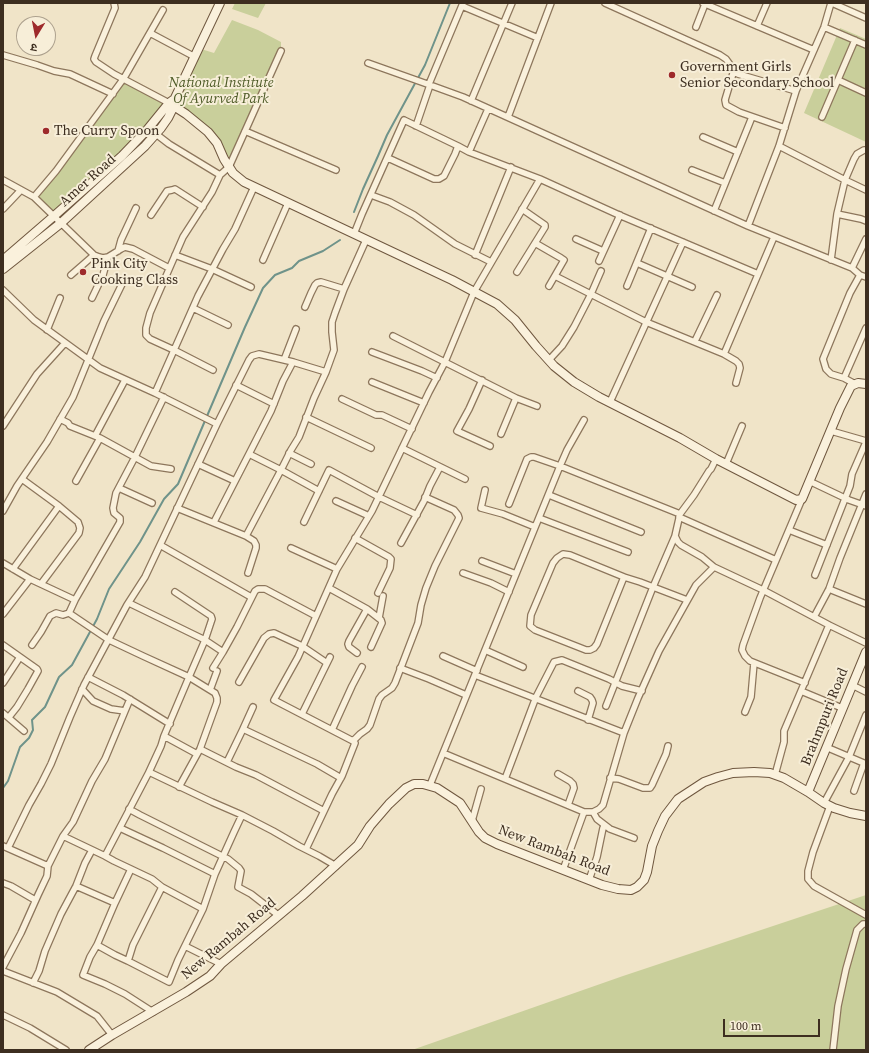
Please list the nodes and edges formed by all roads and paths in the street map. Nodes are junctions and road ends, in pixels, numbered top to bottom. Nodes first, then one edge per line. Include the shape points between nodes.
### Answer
1 (114, 3) edge
2 (220, 3) edge
3 (512, 3) edge
4 (551, 3) edge
5 (605, 3) edge
6 (704, 3) edge
7 (767, 3) edge
8 (831, 3) edge
9 (462, 4) edge
10 (845, 6) edge
11 (163, 10) dead end
12 (865, 16) edge
13 (503, 24) junction
14 (757, 26) junction
15 (696, 27) dead end
16 (824, 27) junction
17 (150, 34) junction
18 (538, 38) junction
19 (855, 40) junction
20 (866, 45) edge
21 (281, 50) dead end
22 (814, 50) junction
23 (3, 55) edge
24 (195, 57) junction
25 (368, 63) dead end
26 (734, 70) junction
27 (124, 78) junction
28 (838, 80) junction
29 (427, 84) junction
30 (796, 91) junction
31 (866, 92) edge
32 (113, 94) junction
33 (471, 101) junction
34 (172, 103) junction
35 (488, 108) junction
36 (508, 117) junction
37 (752, 117) junction
38 (822, 117) dead end
39 (416, 126) junction
40 (785, 128) junction
41 (245, 131) junction
42 (156, 134) junction
43 (703, 137) dead end
44 (458, 146) junction
45 (779, 146) junction
46 (866, 150) edge
47 (469, 152) junction
48 (738, 152) junction
49 (388, 158) junction
50 (229, 167) junction
51 (511, 167) junction
52 (336, 170) dead end
53 (692, 170) dead end
54 (220, 174) junction
55 (540, 178) junction
56 (3, 180) edge
57 (845, 180) junction
58 (725, 183) junction
59 (254, 187) junction
60 (21, 190) junction
61 (866, 190) edge
62 (371, 195) junction
63 (34, 197) junction
64 (288, 203) junction
65 (203, 207) junction
66 (136, 208) dead end
67 (3, 209) edge
68 (522, 209) junction
69 (714, 211) junction
70 (837, 214) junction
71 (151, 215) dead end
72 (620, 215) junction
73 (54, 216) junction
74 (866, 221) edge
75 (61, 223) junction
76 (748, 226) junction
77 (651, 228) junction
78 (352, 233) junction
79 (774, 237) junction
80 (576, 239) dead end
81 (866, 239) edge
82 (366, 240) junction
83 (683, 242) junction
84 (535, 243) junction
85 (118, 250) junction
86 (603, 251) junction
87 (94, 255) junction
88 (175, 255) junction
89 (475, 255) junction
90 (108, 257) junction
91 (3, 260) edge
92 (263, 260) dead end
93 (831, 260) junction
94 (599, 261) dead end
95 (491, 262) junction
96 (637, 263) junction
97 (170, 268) junction
98 (852, 268) junction
99 (3, 269) edge
100 (212, 269) junction
101 (601, 271) dead end
102 (517, 272) dead end
103 (758, 274) junction
104 (71, 275) dead end
105 (555, 276) junction
106 (667, 276) junction
107 (863, 276) edge
108 (124, 280) dead end
109 (549, 286) dead end
110 (628, 286) dead end
111 (251, 287) dead end
112 (692, 287) dead end
113 (344, 289) junction
114 (3, 290) edge
115 (474, 292) junction
116 (591, 294) junction
117 (717, 295) dead end
118 (60, 298) dead end
119 (92, 298) dead end
120 (305, 307) dead end
121 (192, 308) junction
122 (646, 322) junction
123 (228, 325) dead end
124 (866, 328) edge
125 (296, 329) dead end
126 (47, 330) junction
127 (393, 336) dead end
128 (695, 341) junction
129 (65, 343) junction
130 (174, 350) junction
131 (372, 352) dead end
132 (724, 354) junction
133 (88, 360) junction
134 (284, 360) junction
135 (549, 360) junction
136 (293, 362) junction
137 (445, 362) junction
138 (213, 370) dead end
139 (326, 372) junction
140 (437, 378) junction
141 (844, 378) junction
142 (125, 380) junction
143 (482, 380) junction
144 (372, 382) dead end
145 (736, 383) dead end
146 (855, 384) junction
147 (866, 384) edge
148 (236, 385) junction
149 (155, 393) junction
150 (164, 397) junction
151 (516, 398) junction
152 (342, 399) dead end
153 (610, 402) junction
154 (424, 403) junction
155 (274, 404) junction
156 (537, 406) dead end
157 (306, 417) junction
158 (60, 419) junction
159 (584, 420) dead end
160 (217, 424) junction
161 (3, 426) edge
162 (742, 426) dead end
163 (412, 428) junction
164 (831, 431) junction
165 (501, 434) dead end
166 (98, 437) junction
167 (866, 442) edge
168 (490, 446) dead end
169 (371, 448) dead end
170 (402, 448) junction
171 (289, 453) junction
172 (249, 454) junction
173 (136, 457) junction
174 (716, 459) junction
175 (198, 464) junction
176 (311, 464) dead end
177 (726, 464) junction
178 (560, 466) junction
179 (440, 467) junction
180 (170, 469) dead end
181 (281, 470) junction
182 (22, 479) junction
183 (465, 479) dead end
184 (76, 481) dead end
185 (235, 481) junction
186 (809, 482) junction
187 (119, 488) junction
188 (485, 490) dead end
189 (319, 491) junction
190 (866, 494) edge
191 (548, 495) junction
192 (379, 497) junction
193 (425, 497) junction
194 (845, 498) junction
195 (802, 499) junction
196 (336, 501) dead end
197 (152, 504) dead end
198 (509, 504) dead end
199 (864, 505) edge
200 (59, 506) junction
201 (177, 508) junction
202 (3, 511) edge
203 (417, 515) junction
204 (368, 516) junction
205 (679, 516) junction
206 (539, 518) junction
207 (214, 522) junction
208 (304, 522) dead end
209 (535, 527) junction
210 (789, 530) junction
211 (641, 532) dead end
212 (246, 536) junction
213 (675, 536) junction
214 (356, 538) junction
215 (401, 543) dead end
216 (160, 545) junction
217 (827, 545) junction
218 (291, 548) dead end
219 (628, 552) dead end
220 (776, 560) junction
221 (482, 561) dead end
222 (3, 563) edge
223 (714, 566) junction
224 (13, 569) junction
225 (337, 569) junction
226 (248, 573) dead end
227 (463, 573) dead end
228 (516, 574) junction
229 (815, 576) dead end
230 (624, 577) junction
231 (30, 579) junction
232 (41, 584) junction
233 (653, 587) junction
234 (328, 588) junction
235 (829, 589) junction
236 (763, 590) junction
237 (175, 592) dead end
238 (509, 592) junction
239 (251, 597) junction
240 (75, 600) junction
241 (687, 600) junction
242 (129, 603) junction
243 (866, 604) edge
244 (367, 609) junction
245 (69, 613) junction
246 (3, 614) edge
247 (316, 616) junction
248 (814, 617) junction
249 (379, 618) junction
250 (830, 625) junction
251 (109, 640) junction
252 (205, 640) junction
253 (866, 643) edge
254 (3, 645) edge
255 (32, 645) dead end
256 (302, 646) junction
257 (371, 647) dead end
258 (485, 650) junction
259 (223, 652) junction
260 (866, 652) edge
261 (357, 653) dead end
262 (443, 656) dead end
263 (20, 657) junction
264 (330, 657) dead end
265 (327, 663) junction
266 (754, 663) junction
267 (523, 667) dead end
268 (362, 668) dead end
269 (400, 668) junction
270 (476, 673) junction
271 (88, 677) junction
272 (189, 677) junction
273 (239, 682) dead end
274 (615, 682) junction
275 (3, 683) edge
276 (805, 683) junction
277 (852, 685) junction
278 (82, 689) junction
279 (210, 690) junction
280 (578, 691) dead end
281 (642, 691) junction
282 (801, 691) junction
283 (866, 692) edge
284 (466, 695) junction
285 (536, 698) junction
286 (130, 699) junction
287 (606, 706) dead end
288 (254, 707) dead end
289 (842, 708) junction
290 (125, 711) junction
291 (745, 712) dead end
292 (3, 713) edge
293 (302, 714) junction
294 (866, 715) edge
295 (8, 717) junction
296 (588, 720) junction
297 (170, 724) junction
298 (244, 729) junction
299 (332, 730) junction
300 (24, 731) dead end
301 (624, 733) junction
302 (164, 736) junction
303 (353, 741) junction
304 (668, 746) dead end
305 (826, 747) junction
306 (198, 751) junction
307 (443, 753) junction
308 (849, 757) junction
309 (227, 762) junction
310 (865, 764) edge
311 (149, 772) junction
312 (558, 774) dead end
313 (775, 775) junction
314 (341, 778) junction
315 (610, 778) junction
316 (505, 779) junction
317 (430, 785) junction
318 (179, 787) junction
319 (481, 788) dead end
320 (854, 791) dead end
321 (808, 792) junction
322 (568, 805) junction
323 (827, 805) junction
324 (129, 809) junction
325 (324, 811) junction
326 (584, 812) junction
327 (593, 812) junction
328 (242, 815) junction
329 (866, 816) edge
330 (472, 820) junction
331 (120, 828) junction
332 (603, 828) dead end
333 (63, 836) junction
334 (634, 838) dead end
335 (5, 847) edge
336 (306, 849) junction
337 (92, 850) junction
338 (105, 856) junction
339 (223, 856) junction
340 (48, 866) junction
341 (336, 866) junction
342 (131, 869) junction
343 (563, 870) junction
344 (215, 874) junction
345 (589, 880) junction
346 (3, 883) edge
347 (76, 886) junction
348 (162, 887) junction
349 (35, 900) junction
350 (115, 903) junction
351 (203, 909) junction
352 (278, 915) junction
353 (866, 915) edge
354 (866, 924) edge
355 (97, 945) junction
356 (185, 946) junction
357 (128, 961) junction
358 (221, 964) junction
359 (3, 967) edge
360 (3, 971) edge
361 (33, 983) junction
362 (153, 1012) junction
363 (3, 1015) edge
364 (112, 1035) junction
365 (66, 1050) edge
366 (89, 1050) edge
367 (834, 1050) edge

1 - 27 street via 115,8 94,59
2 - 24 street, Amer Road
3 - 13 street
4 - 18 street
5 - 26 street via 720,55
6 - 14 street
6 - 15 street
7 - 14 street
8 - 10 street
8 - 16 street
9 - 13 street
9 - 29 street
10 - 12 street
11 - 17 street
13 - 18 street
13 - 33 street
14 - 22 street
16 - 19 street
16 - 22 street
17 - 24 street
17 - 27 street
18 - 36 street
19 - 20 street
19 - 28 street
21 - 41 street
22 - 30 street
23 - 32 street via 54,72 70,74
24 - 34 street, Amer Road
25 - 29 street
26 - 30 street via 738,74
26 - 37 street via 725,100 726,105
27 - 32 street
27 - 34 street
28 - 31 street
28 - 38 street
29 - 33 street
29 - 39 street
30 - 40 street
32 - 63 street
33 - 35 street
34 - 42 street, Amer Road via 168,118
34 - 50 street via 208,132 217,143
34 - 73 street, Amer Road via 122,156
35 - 36 street
35 - 47 street
36 - 69 street
37 - 40 street
37 - 48 street
39 - 44 street
39 - 49 street via 404,120
40 - 45 street
41 - 50 street
41 - 52 street
42 - 54 street via 174,148
42 - 75 street, Amer Road
43 - 48 street
44 - 47 street
44 - 49 street via 444,176 440,179 434,179
45 - 57 street
45 - 76 street
46 - 57 street via 854,159
47 - 51 street
48 - 58 street
49 - 62 street
50 - 54 street
50 - 59 street via 244,182
51 - 55 street
51 - 89 street
53 - 58 street
54 - 65 street
55 - 68 street
55 - 72 street
56 - 60 street
57 - 61 street
57 - 70 street
58 - 69 street
59 - 64 street
59 - 100 street via 235,229
60 - 63 street
60 - 67 street
62 - 78 street
62 - 89 street via 414,215
63 - 73 street
64 - 78 street
64 - 92 street
65 - 71 street via 175,189 167,191
65 - 88 street via 183,237
66 - 85 street
68 - 84 street via 545,226
68 - 95 street
69 - 76 street
70 - 74 street
70 - 93 street
72 - 77 street
72 - 86 street
73 - 75 street
73 - 91 street, Amer Road
75 - 87 street
75 - 99 street, Amer Road
76 - 79 street
77 - 83 street
77 - 96 street
78 - 82 street
79 - 93 street
79 - 103 street
80 - 86 street
81 - 98 street
82 - 113 street
82 - 115 street
83 - 103 street
83 - 106 street
84 - 102 street
84 - 105 street via 563,259
85 - 90 street
85 - 97 street via 125,247 133,249
86 - 94 street
87 - 90 street
87 - 104 street
88 - 97 street
88 - 100 street
89 - 95 street
90 - 119 street
93 - 98 street
95 - 115 street
96 - 106 street
96 - 110 street
97 - 130 street via 150,313 146,335
98 - 107 street
100 - 111 street
100 - 121 street
101 - 116 street
103 - 132 street
105 - 109 street
105 - 116 street
106 - 112 street
106 - 122 street
107 - 141 street via 850,293 823,359 826,369 831,374
108 - 133 street
113 - 120 street via 317,283
113 - 139 street via 332,322 334,350
114 - 126 street
115 - 135 street via 497,304 515,320
115 - 137 street
116 - 122 street
116 - 135 street via 562,346
117 - 128 street
118 - 126 street
121 - 123 street
121 - 130 street
122 - 128 street
122 - 153 street
124 - 141 street
125 - 134 street
126 - 129 street
127 - 137 street
128 - 132 street
129 - 133 street
129 - 161 street via 37,374
130 - 138 street
130 - 149 street
131 - 140 street
132 - 145 street via 739,364
133 - 142 street
133 - 158 street via 73,397
134 - 136 street
134 - 148 street via 259,354 252,356
135 - 153 street via 574,382
136 - 139 street
136 - 155 street
137 - 140 street
137 - 143 street
139 - 157 street
140 - 154 street
141 - 146 street
142 - 149 street
142 - 166 street
143 - 151 street
143 - 168 street via 457,431
144 - 154 street
146 - 147 street
146 - 164 street via 851,386
148 - 155 street
148 - 160 street
149 - 150 street
150 - 160 street
150 - 173 street
151 - 156 street
151 - 165 street
152 - 163 street
153 - 174 street
154 - 163 street
155 - 172 street
157 - 169 street
157 - 171 street via 299,437
158 - 166 street via 70,426
158 - 182 street
159 - 178 street
160 - 175 street
162 - 177 street
163 - 170 street
164 - 167 street
164 - 186 street
166 - 173 street
166 - 184 street
167 - 194 street
170 - 179 street
170 - 192 street
171 - 176 street
171 - 181 street
172 - 181 street
172 - 185 street
173 - 180 street via 151,466
173 - 187 street
174 - 177 street
174 - 205 street
175 - 185 street
175 - 201 street
177 - 195 street via 791,498
178 - 191 street
178 - 198 street via 534,457 527,459
178 - 205 street
179 - 183 street
179 - 193 street
181 - 189 street
181 - 212 street
182 - 200 street
182 - 202 street
185 - 207 street
186 - 194 street
186 - 195 street
187 - 197 street
187 - 240 street via 113,508 120,522
188 - 209 street via 481,508
189 - 192 street via 329,470
189 - 208 street
190 - 199 street
191 - 206 street
191 - 211 street
192 - 203 street
192 - 204 street
193 - 203 street
193 - 269 street via 454,510 459,518 426,588 418,623
194 - 199 street
194 - 217 street
195 - 210 street
196 - 204 street
199 - 235 street
200 - 224 street
200 - 232 street via 78,522 79,533
201 - 207 street
201 - 216 street
203 - 215 street
204 - 214 street
205 - 213 street
205 - 220 street
206 - 209 street
206 - 219 street
207 - 212 street
209 - 228 street
210 - 217 street
210 - 220 street
212 - 226 street via 256,545
213 - 223 street via 681,546
213 - 233 street
214 - 225 street
214 - 249 street via 391,559 380,595
216 - 239 street
216 - 242 street
217 - 229 street
218 - 225 street
220 - 236 street
221 - 228 street
222 - 224 street
223 - 236 street
223 - 241 street via 696,585
224 - 231 street
225 - 234 street
227 - 238 street
228 - 238 street
230 - 230 street via 598,644 594,648 586,650 534,630 530,626 531,615 553,563 563,554
230 - 233 street
231 - 232 street
231 - 246 street
232 - 240 street
233 - 241 street
233 - 274 street
234 - 244 street
234 - 247 street
235 - 243 street
235 - 248 street
236 - 248 street
236 - 266 street via 742,650
237 - 252 street via 211,616
238 - 258 street
239 - 247 street via 258,589 264,589
239 - 259 street
240 - 245 street
241 - 281 street via 659,650
242 - 251 street
242 - 252 street
244 - 249 street
244 - 261 street via 348,641 349,647
245 - 251 street
245 - 255 street via 56,613 50,616
247 - 256 street
248 - 250 street
249 - 257 street via 382,623
250 - 253 street
250 - 276 street
251 - 271 street
251 - 272 street
252 - 259 street
252 - 272 street
254 - 263 street
256 - 265 street
256 - 273 street via 274,633 269,634 264,638
256 - 293 street via 274,700
258 - 267 street
258 - 270 street
259 - 279 street
260 - 277 street, Brahmpuri Road
262 - 270 street
263 - 275 street
263 - 295 street via 37,668 38,672
264 - 265 street
265 - 293 street
266 - 276 street
266 - 291 street via 751,697
268 - 299 street
269 - 284 street
269 - 303 street via 392,688 379,699 368,729
270 - 284 street
270 - 285 street
271 - 278 street
271 - 286 street
272 - 279 street
272 - 297 street
274 - 281 street
274 - 285 street via 558,660 551,665
274 - 287 street
276 - 282 street
277 - 283 street
277 - 289 street, Brahmpuri Road
278 - 290 street via 93,701 111,709
278 - 335 street via 51,764
279 - 306 street via 215,693 217,702
280 - 296 street via 592,700
281 - 301 street
282 - 289 street
282 - 313 street via 784,731 784,742
284 - 307 street
285 - 296 street
285 - 316 street
286 - 290 street
286 - 297 street
288 - 298 street
289 - 305 street, Brahmpuri Road
290 - 333 street via 105,759
292 - 295 street
293 - 299 street
294 - 308 street
295 - 300 street
296 - 301 street
297 - 302 street
298 - 309 street
298 - 314 street
299 - 303 street
301 - 315 street
302 - 306 street
302 - 311 street
303 - 314 street via 354,746
304 - 315 street via 650,788
305 - 308 street
305 - 321 street, Brahmpuri Road
306 - 309 street
306 - 318 street
307 - 316 street
307 - 317 street
308 - 310 street
308 - 323 street
309 - 325 street
310 - 320 street
311 - 318 street
311 - 324 street
312 - 322 street via 573,784
313 - 321 street, New Rambah Road
313 - 345 street, New Rambah Road via 733,773 704,782 678,799 665,816 658,831 644,880 632,890 618,889
314 - 325 street
315 - 327 street via 602,805
316 - 322 street
317 - 330 street, New Rambah Road via 460,803
317 - 341 street, New Rambah Road via 414,784 406,788 370,826 358,846
318 - 328 street
319 - 330 street
321 - 323 street, New Rambah Road
322 - 326 street
323 - 329 street, New Rambah Road
323 - 353 street via 808,879 814,886
324 - 331 street
324 - 339 street
325 - 336 street
326 - 327 street
326 - 343 street
327 - 334 street via 597,819 610,829
328 - 336 street
328 - 339 street
330 - 343 street, New Rambah Road via 478,832 485,838
331 - 338 street
331 - 344 street
332 - 345 street
333 - 337 street
333 - 340 street
335 - 340 street
336 - 341 street
337 - 338 street
337 - 347 street
338 - 342 street
339 - 344 street
339 - 352 street via 240,868 238,888 251,894
340 - 349 street via 47,876
341 - 352 street, New Rambah Road
342 - 348 street
342 - 350 street
343 - 345 street, New Rambah Road
344 - 351 street
346 - 349 street
347 - 350 street
347 - 361 street via 61,914
348 - 351 street
348 - 357 street
349 - 359 street
350 - 355 street
351 - 356 street
352 - 358 street, New Rambah Road
354 - 367 street via 857,930 846,969 838,1006
355 - 357 street
355 - 362 street via 83,975 125,994
356 - 357 street via 169,982
356 - 358 street
358 - 362 street, New Rambah Road via 210,976
360 - 361 street
361 - 364 street via 57,992 97,1016
362 - 364 street, New Rambah Road
363 - 365 street
364 - 366 street, New Rambah Road

